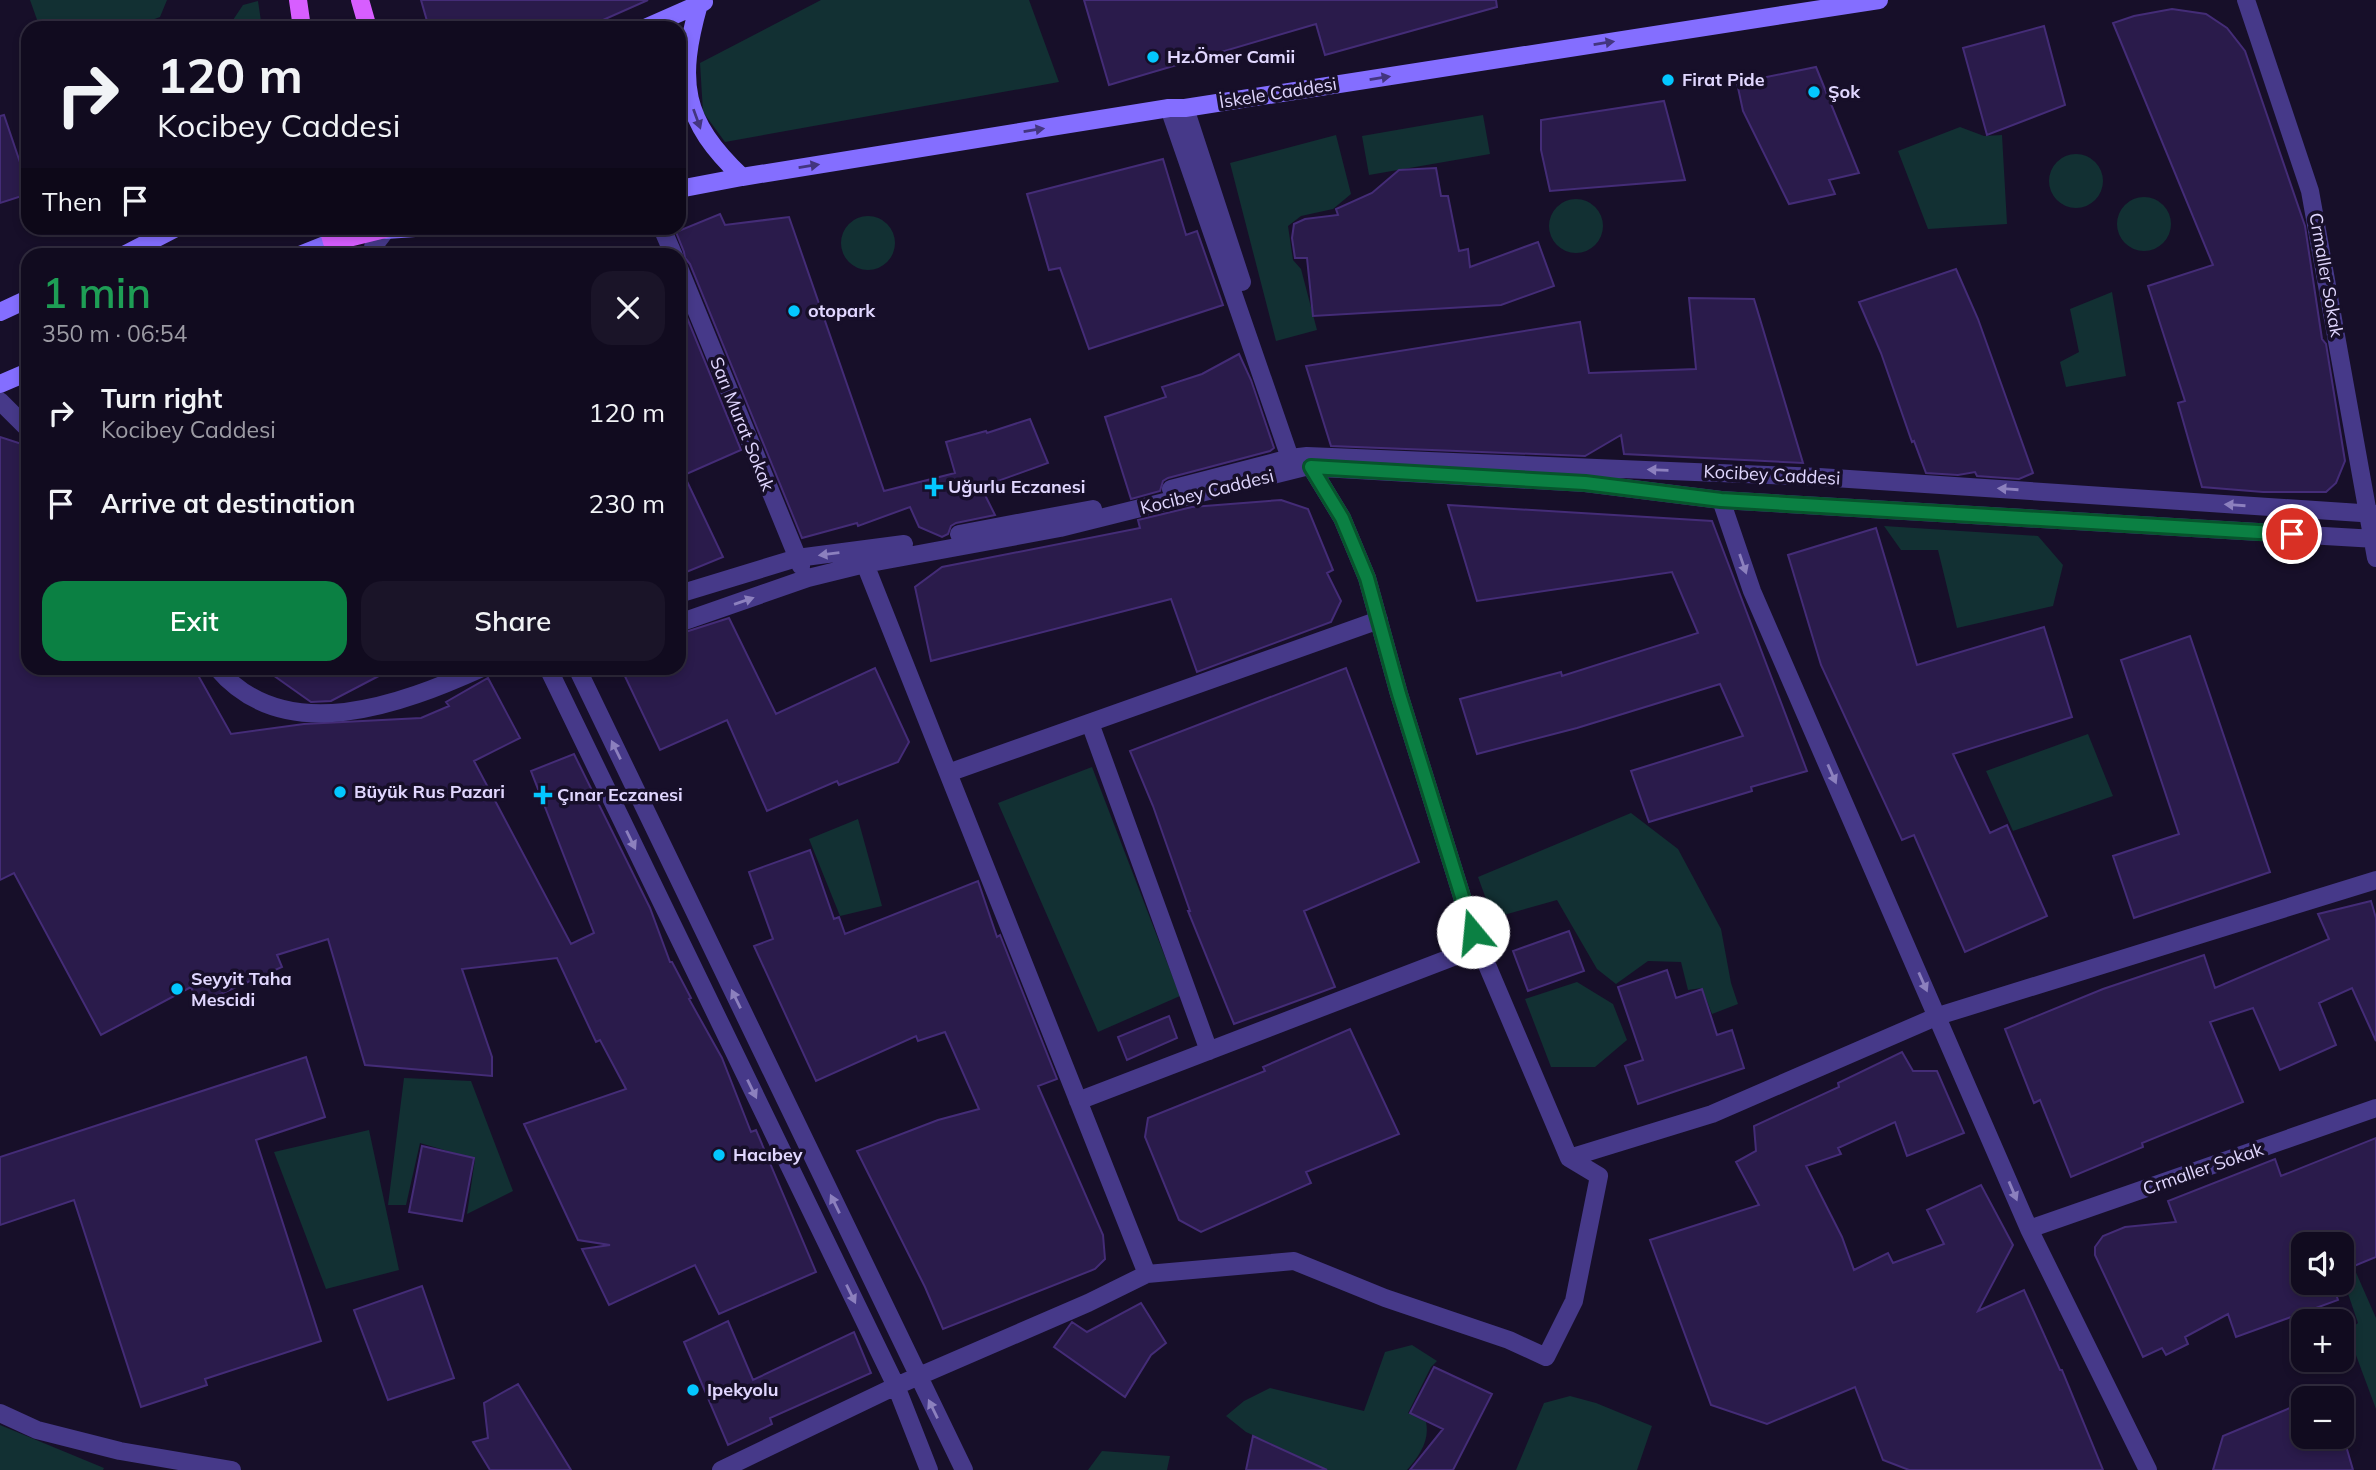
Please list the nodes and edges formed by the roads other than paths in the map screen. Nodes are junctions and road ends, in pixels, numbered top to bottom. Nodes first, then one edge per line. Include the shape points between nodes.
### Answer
1 (298, 0) edge
2 (360, 0) edge
3 (1879, 0) edge
4 (2246, 0) edge
5 (703, 2) edge
6 (301, 21) edge
7 (366, 21) edge
8 (661, 21) edge
9 (1177, 108) junction
10 (742, 177) junction
11 (686, 188) edge
12 (162, 235) edge
13 (362, 235) edge
14 (332, 242) edge
15 (137, 248) edge
16 (686, 285) edge
17 (21, 302) edge
18 (0, 312) edge
19 (21, 375) edge
20 (0, 384) edge
21 (0, 401) edge
22 (21, 422) edge
23 (1300, 464) junction
24 (1721, 500) junction
25 (2372, 514) edge
26 (2375, 538) edge
27 (797, 558) junction
28 (2376, 558) edge
29 (865, 564) junction
30 (808, 578) junction
31 (686, 592) edge
32 (1378, 620) junction
33 (686, 621) edge
34 (224, 675) edge
35 (466, 675) edge
36 (551, 675) edge
37 (580, 675) edge
38 (1090, 723) junction
39 (948, 773) junction
40 (2376, 880) edge
41 (1479, 947) junction
42 (1938, 1017) junction
43 (1209, 1051) junction
44 (1078, 1101) junction
45 (2376, 1108) edge
46 (1569, 1158) junction
47 (2029, 1229) junction
48 (1147, 1274) junction
49 (918, 1377) junction
50 (896, 1386) junction
51 (0, 1413) edge
52 (232, 1470) edge
53 (721, 1470) edge
54 (929, 1470) edge
55 (964, 1470) edge
56 (2148, 1470) edge

1 - 6 main road
2 - 7 main road
9 -> 3 main road, İskele Caddesi
4 - 25 street, Crmaller Sokak via 2310,191
5 - 8 main road
5 -> 10 main road via 689,42 686,78 690,100 702,133
10 -> 9 main road, İskele Caddesi
9 - 23 street
10 - 11 main road, İskele Caddesi
12 - 15 main road
13 - 14 main road
16 - 27 street, Sarı Murat Sokak
17 - 18 main road
19 - 20 main road
21 - 22 street
23 - 24 street, Kocibey Caddesi via 1585,483
25 -> 23 street, Kocibey Caddesi via 1819,477
23 -> 27 street, Kocibey Caddesi via 1094,509
23 - 29 street, Kocibey Caddesi via 1060,528
23 - 32 street via 1342,518 1367,578
24 - 26 street, Kocibey Caddesi
24 -> 42 street via 1752,591
25 - 26 street, Crmaller Sokak
26 - 28 street, Crmaller Sokak
27 - 30 street, Sarı Murat Sokak
27 - 31 street, Kocibey Caddesi
29 - 30 street, Kocibey Caddesi
29 - 39 street
33 -> 30 street, Kocibey Caddesi
32 - 38 street
32 - 41 street
34 - 35 street via 249,698 325,715 383,706
36 -> 50 street
49 -> 37 street
38 - 39 street
38 - 43 street
39 - 44 street
40 - 42 street
41 - 43 street
41 - 46 street
42 - 46 street via 1712,1114
42 -> 47 street
43 - 44 street
44 - 48 street
45 - 47 street, Crmaller Sokak
46 - 48 street via 1600,1176 1574,1301 1546,1357 1294,1261
47 - 56 street
48 - 49 street
49 - 50 street
55 -> 49 street
50 - 53 street
50 - 54 street
51 - 52 street via 37,1430 120,1451

